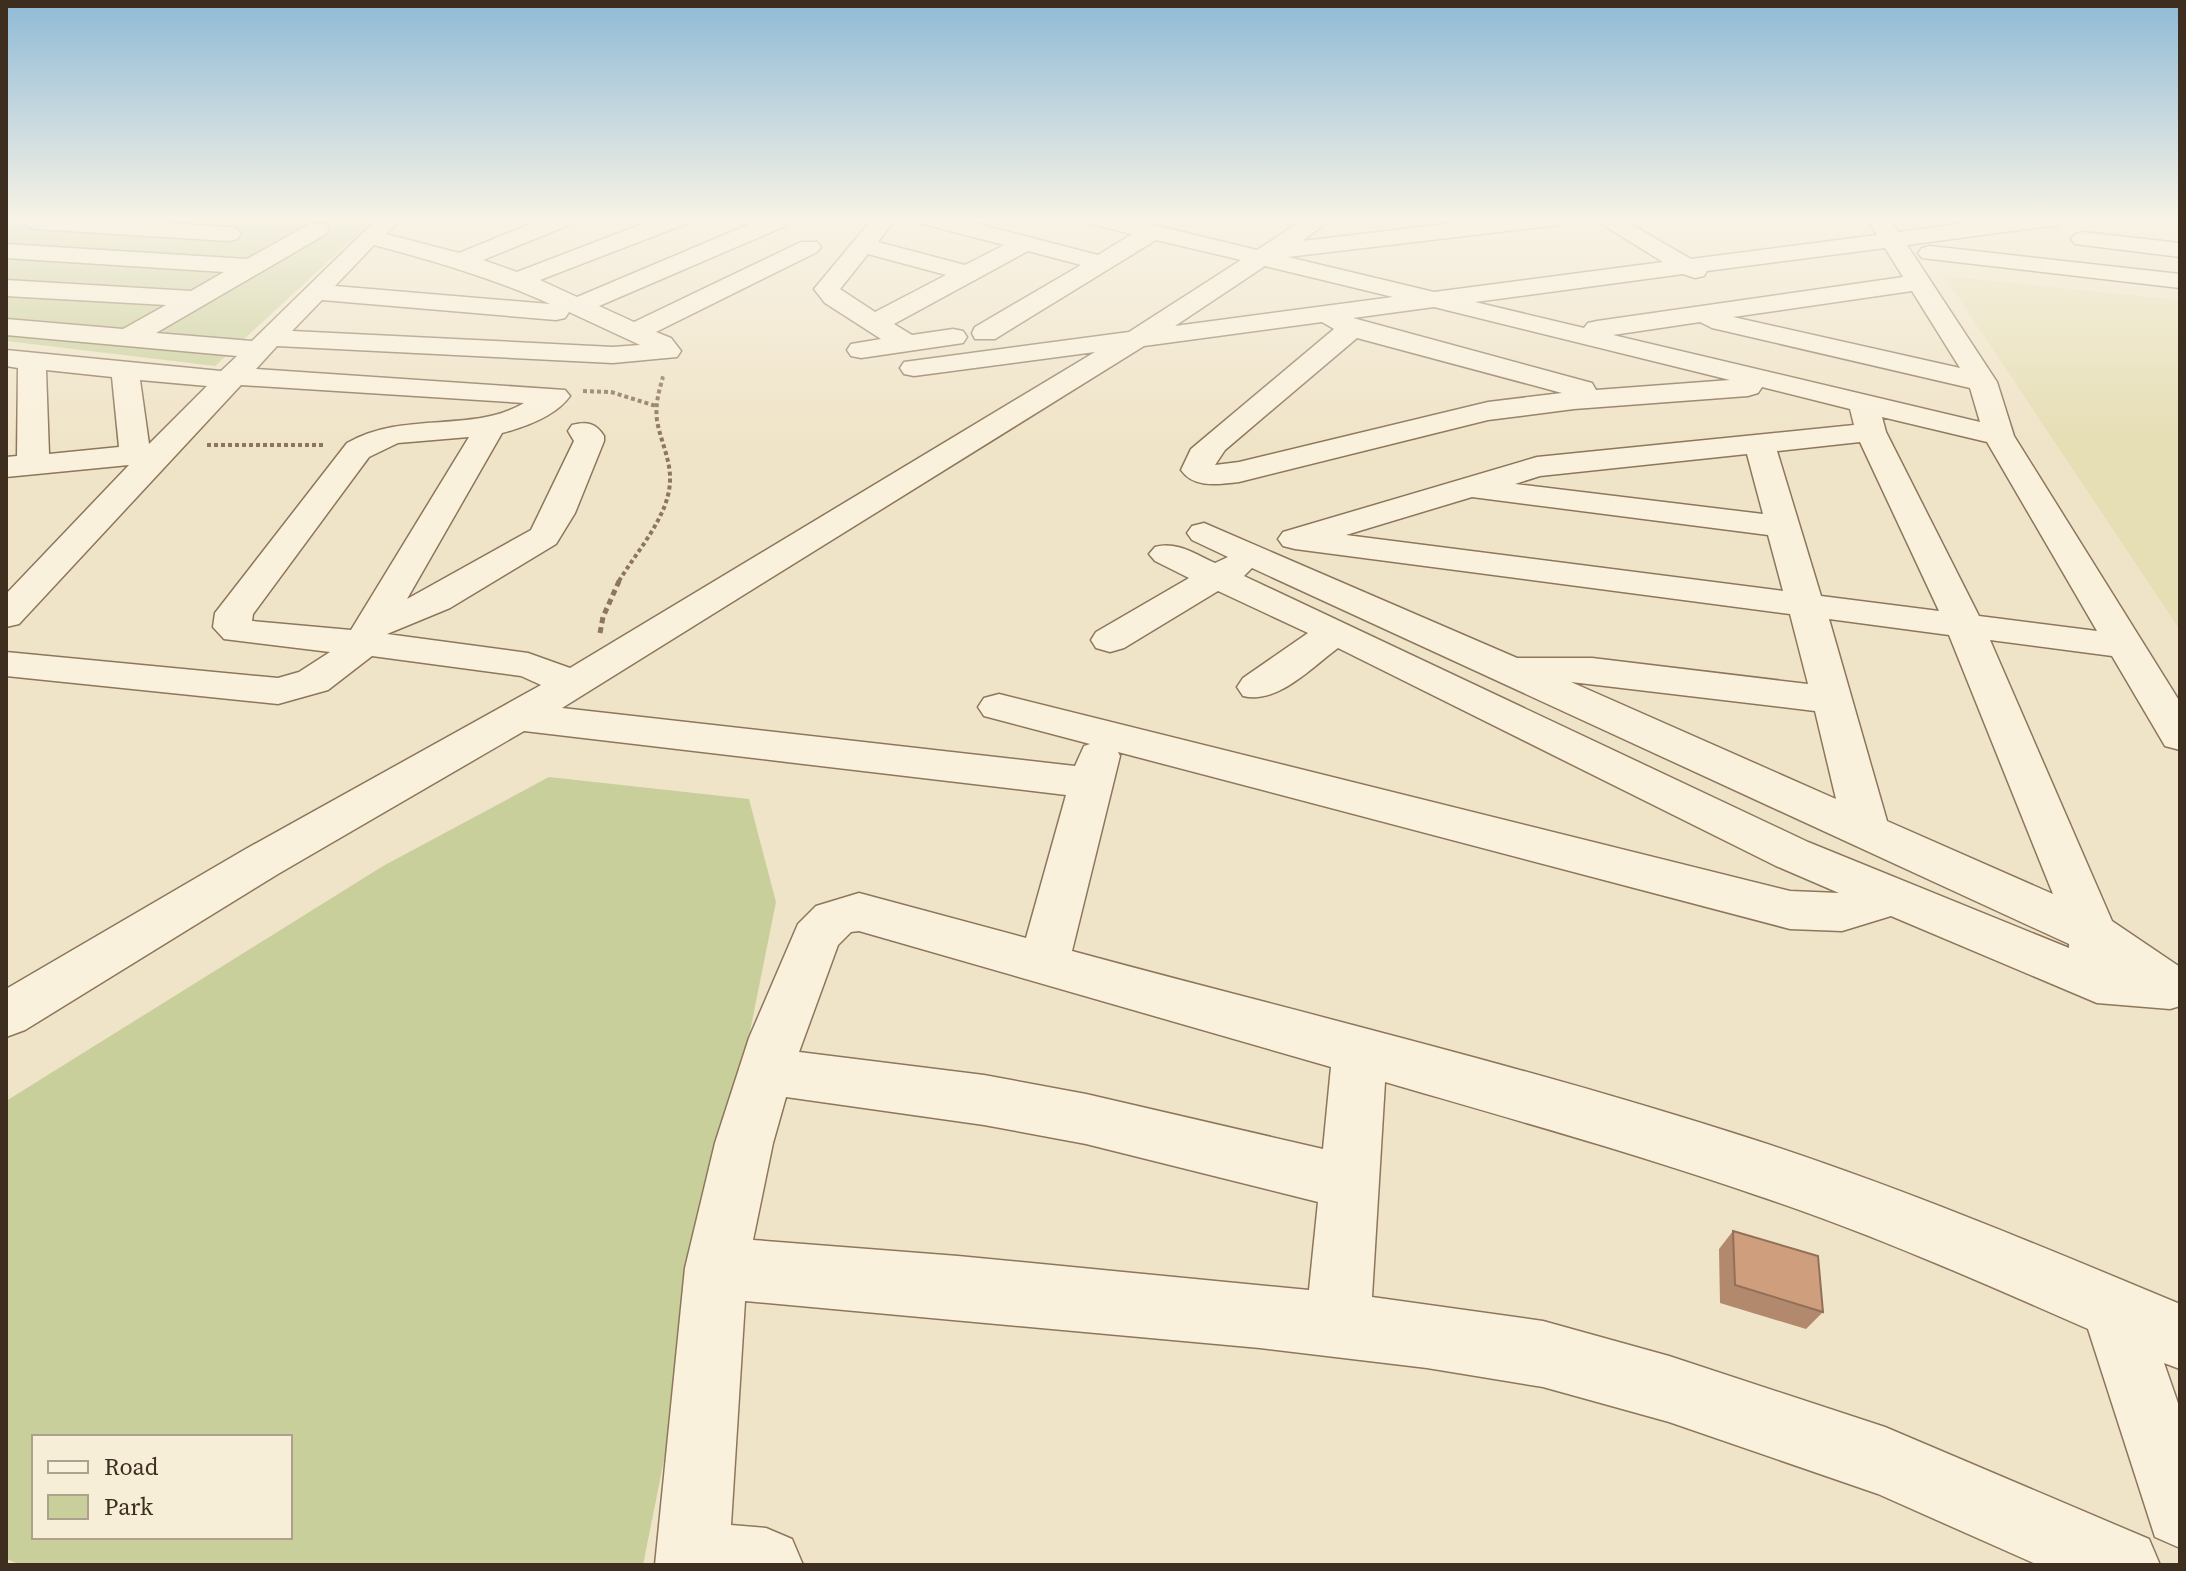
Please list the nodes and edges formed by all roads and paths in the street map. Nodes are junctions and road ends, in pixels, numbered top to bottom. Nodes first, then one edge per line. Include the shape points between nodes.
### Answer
1 (63, 291) edge
2 (209, 291) edge
3 (544, 291) edge
4 (629, 291) edge
5 (718, 291) edge
6 (829, 291) edge
7 (936, 291) edge
8 (1051, 291) edge
9 (1210, 291) edge
10 (1311, 291) edge
11 (1396, 291) edge
12 (1498, 291) edge
13 (1733, 291) edge
14 (1853, 291) edge
15 (1925, 291) edge
16 (315, 292) joint
17 (1834, 294) junction
18 (195, 299) junction
19 (1433, 300) junction
20 (468, 303) junction
21 (1756, 304) junction
22 (1186, 308) junction
23 (588, 311) junction
24 (1323, 315) junction
25 (1690, 315) junction
26 (875, 323) junction
27 (1047, 325) dead end
28 (6, 327) edge
29 (1132, 327) junction
30 (1352, 328) junction
31 (634, 332) junction
32 (985, 333) junction
33 (1574, 333) junction
34 (129, 337) junction
35 (265, 344) junction
36 (399, 345) junction
37 (861, 350) dead end
38 (667, 351) junction
39 (1854, 353) junction
40 (911, 356) junction
41 (19, 360) edge
42 (125, 370) junction
43 (230, 378) junction
44 (1983, 382) junction
45 (1789, 384) junction
46 (555, 396) junction
47 (1616, 398) junction
48 (656, 406) junction
49 (1455, 417) junction
50 (1867, 417) junction
51 (492, 424) junction
52 (583, 431) dead end
53 (1999, 436) junction
54 (1759, 443) junction
55 (365, 445) junction
56 (153, 451) junction
57 (19, 465) edge
58 (1537, 467) junction
59 (1464, 488) junction
60 (1783, 527) junction
61 (1204, 533) dead end
62 (1295, 539) junction
63 (1167, 554) dead end
64 (1255, 556) junction
65 (1215, 576) junction
66 (1806, 604) junction
67 (6, 616) edge
68 (1964, 624) junction
69 (1336, 632) junction
70 (366, 636) junction
71 (1110, 640) dead end
72 (2124, 646) junction
73 (605, 661) junction
74 (6, 664) edge
75 (1510, 669) junction
76 (568, 686) junction
77 (1257, 687) dead end
78 (1465, 695) junction
79 (1833, 700) junction
80 (999, 707) dead end
81 (518, 717) junction
82 (1105, 734) junction
83 (2180, 736) edge
84 (1091, 783) junction
85 (1849, 823) junction
86 (1792, 854) junction
87 (1880, 891) junction
88 (2095, 958) junction
89 (1044, 963) junction
90 (2175, 990) edge
91 (6, 1015) edge
92 (1360, 1051) junction
93 (766, 1071) junction
94 (1349, 1182) junction
95 (716, 1268) junction
96 (2113, 1308) junction
97 (1338, 1326) junction
98 (2180, 1337) edge
99 (2180, 1512) edge
100 (692, 1562) edge
101 (766, 1565) edge
102 (2123, 1565) edge

1 - 18 street
2 - 18 street
3 - 23 street
4 - 23 street
5 - 31 street
6 - 26 street
7 - 26 street
8 - 32 street
9 - 22 street
10 - 22 street
11 - 19 street
12 - 19 street
13 - 21 street
14 - 17 street
15 - 44 street
16 - 20 street
16 - 35 street
17 - 21 street
17 - 39 street
18 - 34 street
19 - 24 street
19 - 33 street
20 - 23 street
20 - 36 street
21 - 25 street
22 - 29 street
23 - 31 street
24 - 29 street
24 - 30 street
25 - 33 street
25 - 39 street
26 - 40 street
27 - 32 street
28 - 34 street
29 - 40 street
29 - 73 street
30 - 47 street
30 - 49 street via 1214,443 1197,470 1209,475 1239,472
31 - 38 street
32 - 40 street
33 - 45 street
34 - 35 street
35 - 36 street
35 - 43 street
36 - 38 street via 613,355
37 - 40 street
38 - 48 path
39 - 44 street
41 - 42 street
41 - 57 street
42 - 43 street
42 - 56 street
43 - 46 street
43 - 56 street
44 - 53 street
45 - 47 street
45 - 50 street
46 - 48 path via 611,392
46 - 51 street via 516,419
47 - 49 street
48 - 73 path via 672,471 669,493 601,625
49 - 58 street
50 - 53 street
50 - 54 street
50 - 68 street
51 - 55 street via 389,436
51 - 70 street
52 - 70 street via 589,441 544,537
53 - 72 street
54 - 58 street
54 - 60 street
55 - 56 path
55 - 70 street via 232,621 237,631
56 - 57 street
56 - 67 street
58 - 59 street
59 - 60 street
59 - 62 street
60 - 66 street
61 - 64 street
62 - 64 street
62 - 66 street
63 - 65 street
64 - 65 street
64 - 75 street
65 - 69 street
65 - 71 street
66 - 68 street
66 - 79 street
68 - 72 street
68 - 88 street
69 - 77 street
69 - 78 street
70 - 74 street via 336,668 286,691
70 - 76 street via 528,665
72 - 83 street
73 - 76 street
75 - 78 street
75 - 79 street via 1592,670
75 - 85 street
76 - 81 street
78 - 86 street
79 - 85 street
80 - 82 street
81 - 84 street
81 - 91 street
82 - 84 street
82 - 87 street via 1790,910 1851,912 1873,904
84 - 89 street
85 - 86 street
85 - 88 street
86 - 87 street
87 - 88 street
88 - 90 street
89 - 92 street
89 - 93 street via 859,912 833,917 816,938
92 - 94 street
92 - 96 street via 1757,1168 1933,1231
93 - 94 street via 1086,1119
93 - 95 street
94 - 97 street
95 - 97 street
95 - 100 street
96 - 98 street
96 - 99 street
97 - 102 street via 1543,1354 1669,1389 1885,1462
100 - 101 street

